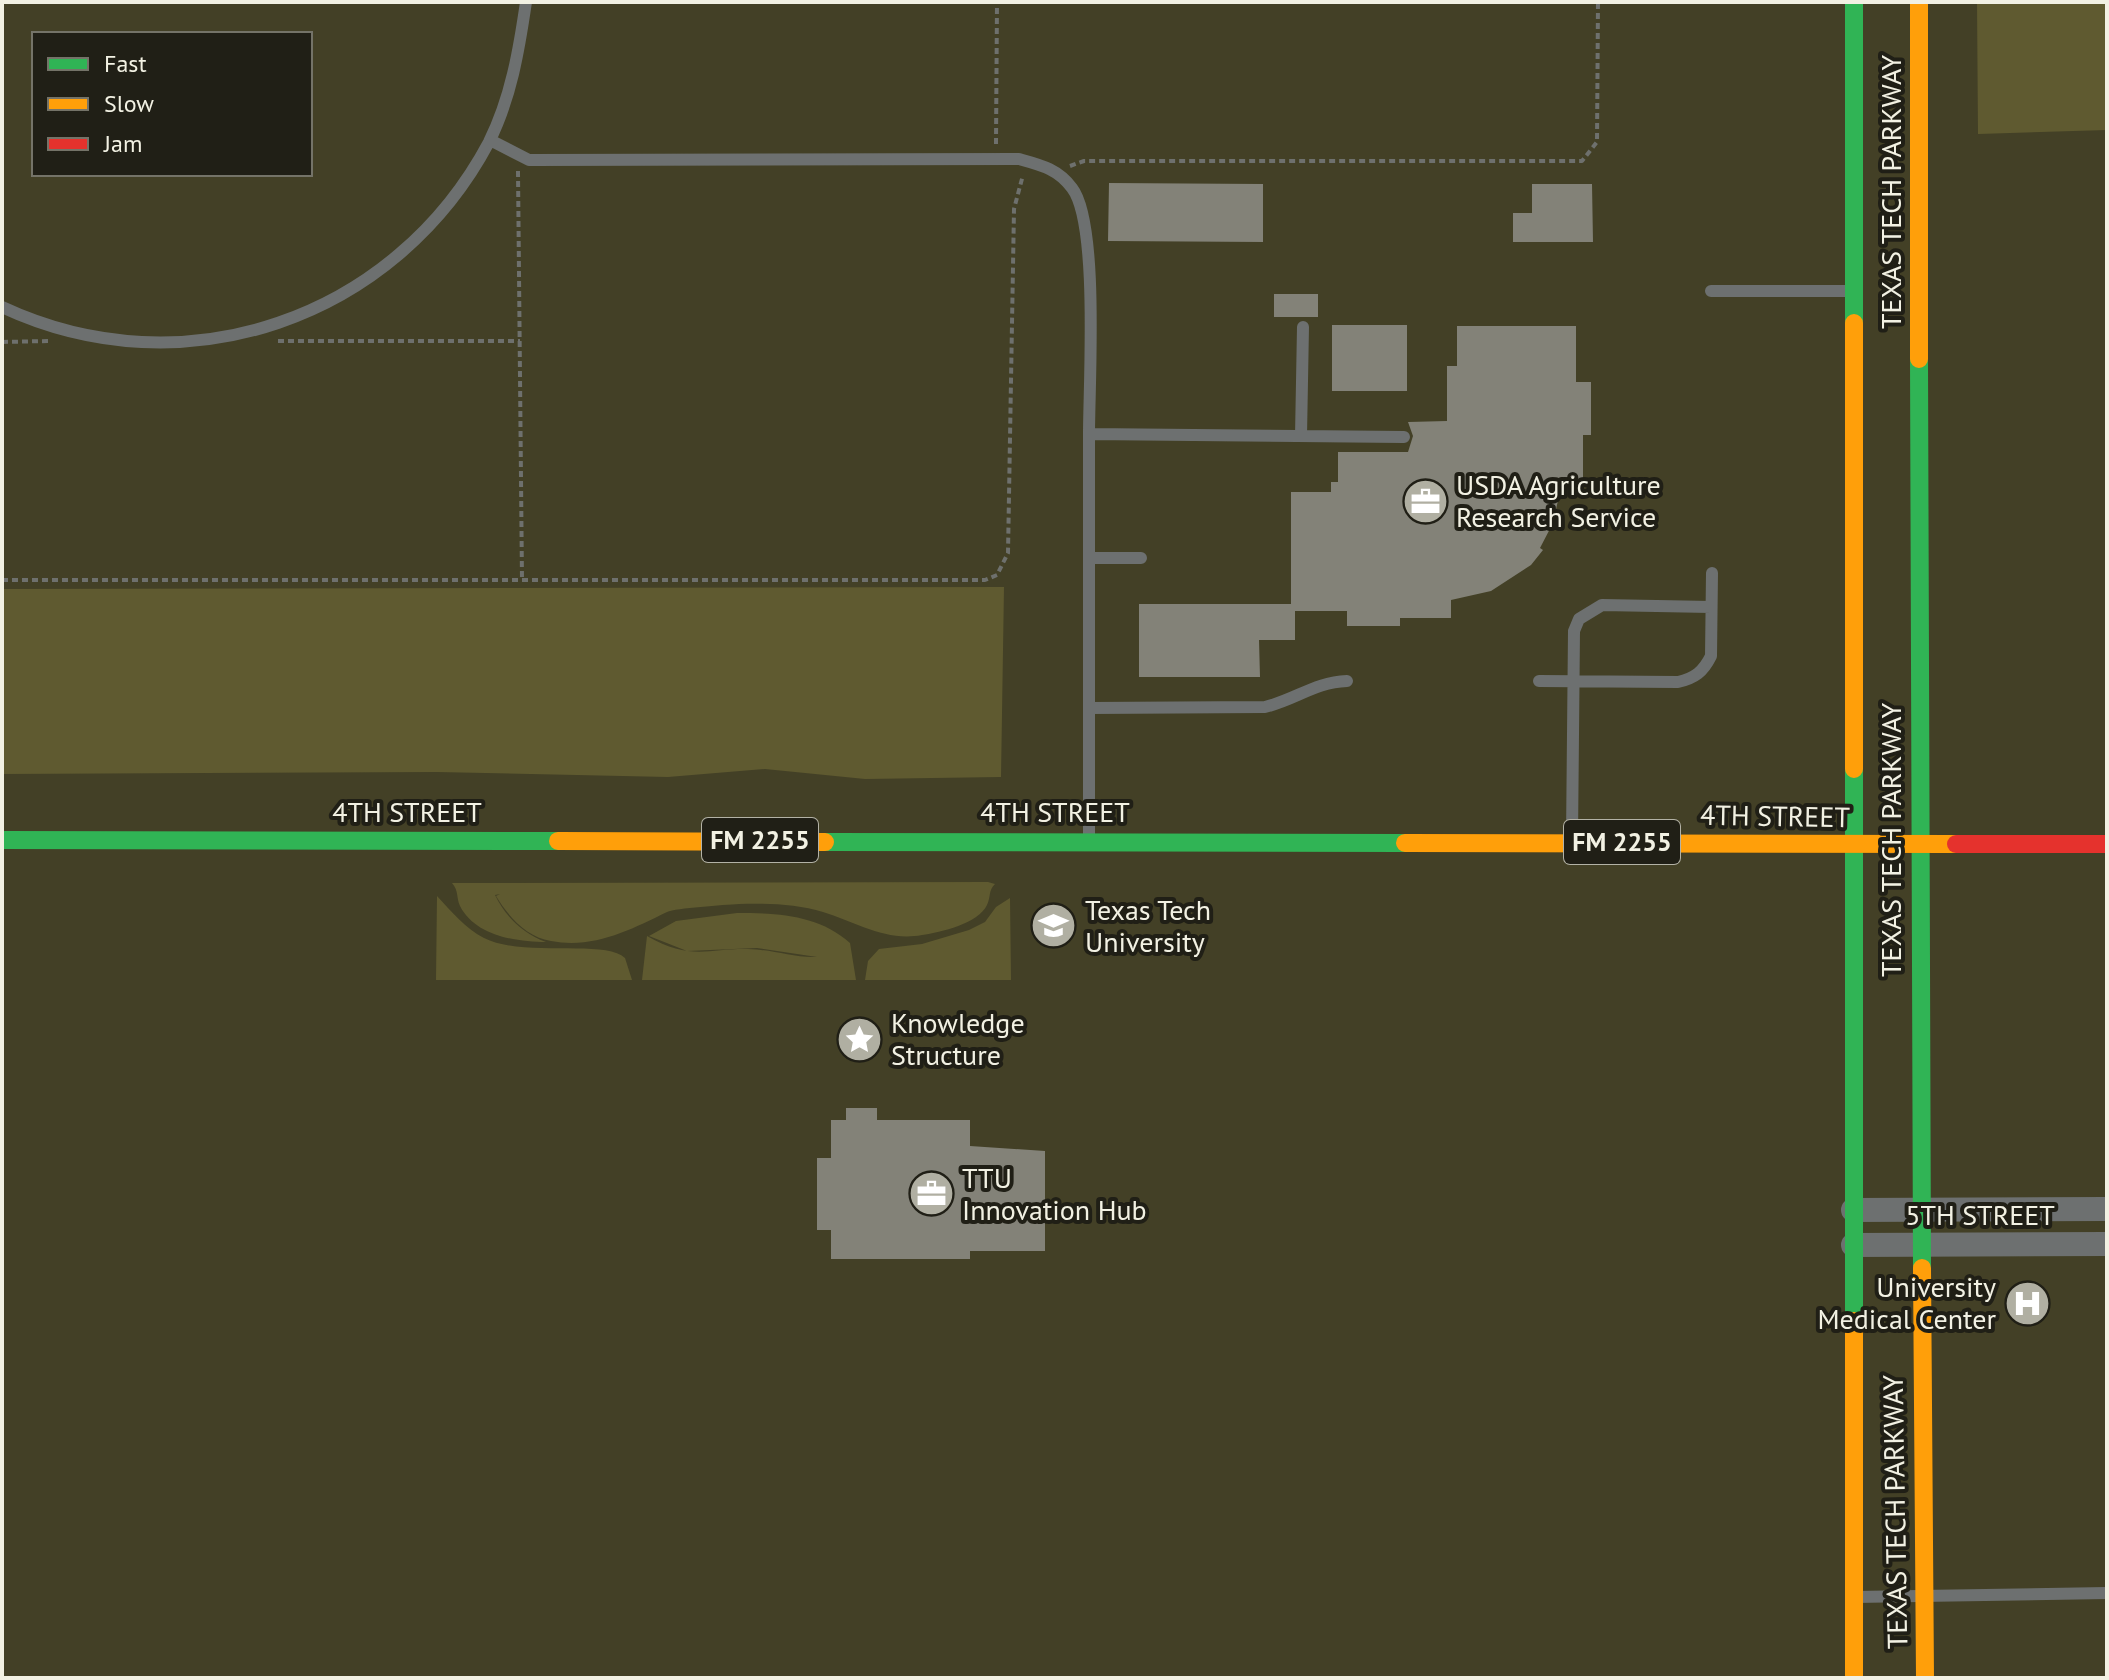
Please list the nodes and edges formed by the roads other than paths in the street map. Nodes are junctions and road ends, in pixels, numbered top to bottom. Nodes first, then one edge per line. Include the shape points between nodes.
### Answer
1 (526, 2) edge
2 (1854, 2) edge
3 (1919, 2) edge
4 (490, 140) junction
5 (1711, 291) dead end
6 (1854, 291) junction
7 (2, 307) edge
8 (1303, 327) dead end
9 (1089, 434) junction
10 (1301, 436) junction
11 (1404, 437) dead end
12 (1090, 558) junction
13 (1141, 558) dead end
14 (1712, 573) dead end
15 (1711, 607) junction
16 (1347, 681) dead end
17 (1539, 681) dead end
18 (1573, 682) junction
19 (1089, 708) junction
20 (2, 840) edge
21 (1089, 840) junction
22 (1572, 841) junction
23 (2107, 844) edge
24 (1853, 845) junction
25 (1919, 845) junction
26 (2107, 1209) edge
27 (1853, 1210) junction
28 (1920, 1210) junction
29 (2107, 1244) edge
30 (1853, 1245) junction
31 (1921, 1245) junction
32 (2107, 1593) edge
33 (1924, 1596) junction
34 (1854, 1597) junction
35 (1854, 1678) edge
36 (1925, 1678) edge

1 - 4 lane via 516,68
2 - 6 main road, TEXAS TECH PARKWAY
3 - 25 main road, TEXAS TECH PARKWAY
4 - 7 lane via 454,197 409,246 356,287 297,317 245,333 166,344 99,339 34,322
4 - 9 lane via 521,158 996,159 1056,170 1083,207 1088,241
5 - 6 lane
6 - 24 main road, TEXAS TECH PARKWAY
8 - 10 lane
9 - 10 lane
9 - 12 lane
10 - 11 lane
12 - 13 lane
12 - 19 lane
14 - 15 lane
15 - 18 lane via 1711,656 1693,678
15 - 18 lane via 1602,605 1589,611 1574,631
16 - 19 lane via 1311,686 1265,707
17 - 18 lane
18 - 22 lane
19 - 21 lane
20 - 21 main road, 4TH STREET / FM 2255
21 - 22 main road, 4TH STREET / FM 2255
22 - 24 main road, 4TH STREET / FM 2255
23 - 25 main road, 4TH STREET / FM 2255
24 - 25 main road, 4TH STREET / FM 2255
24 - 27 main road, TEXAS TECH PARKWAY
25 - 28 main road, TEXAS TECH PARKWAY
26 - 28 street, 5TH STREET
27 - 28 street, 5TH STREET
27 - 30 main road, TEXAS TECH PARKWAY
28 - 31 main road, TEXAS TECH PARKWAY
29 - 31 street, 5TH STREET
30 - 31 street, 5TH STREET
30 - 34 main road, TEXAS TECH PARKWAY
31 - 33 main road, TEXAS TECH PARKWAY
32 - 33 lane
33 - 34 lane
33 - 36 main road, TEXAS TECH PARKWAY
34 - 35 main road, TEXAS TECH PARKWAY

